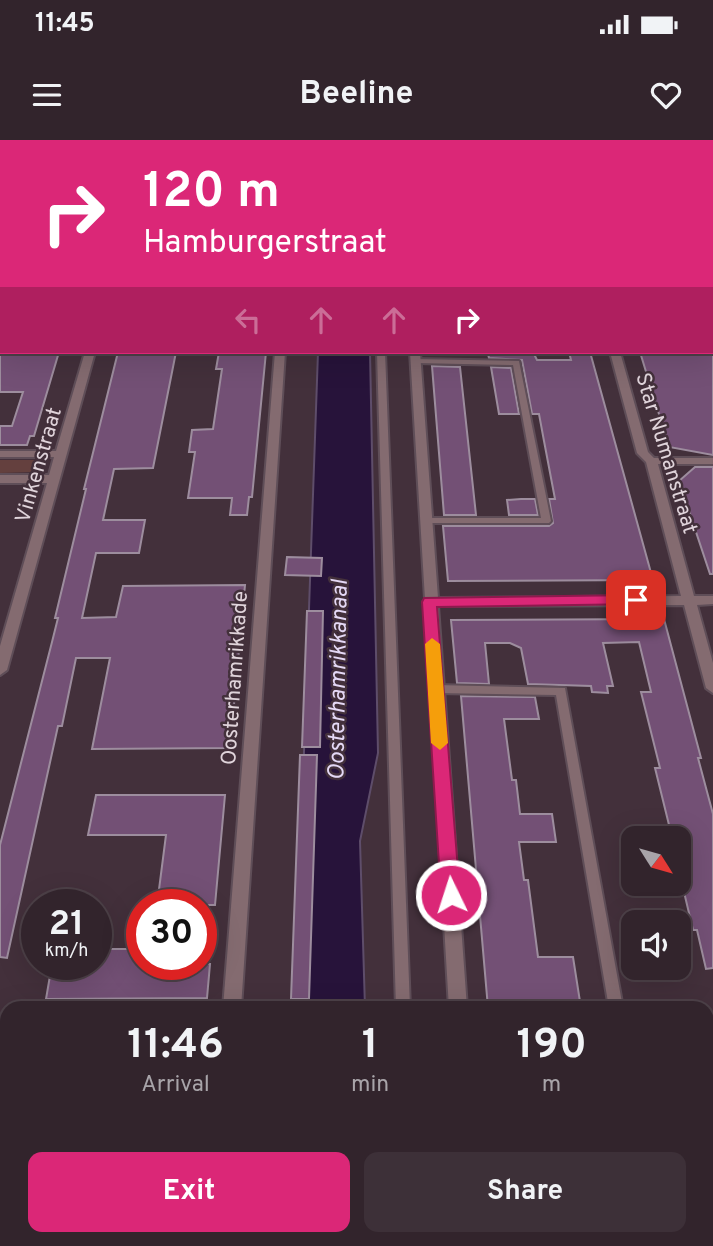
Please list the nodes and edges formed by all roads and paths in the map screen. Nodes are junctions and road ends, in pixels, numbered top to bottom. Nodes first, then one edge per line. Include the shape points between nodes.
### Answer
1 (89, 354) edge
2 (280, 354) edge
3 (381, 354) edge
4 (616, 354) edge
5 (415, 357) edge
6 (0, 454) edge
7 (60, 454) junction
8 (651, 461) junction
9 (713, 461) edge
10 (0, 479) edge
11 (53, 479) junction
12 (426, 521) junction
13 (687, 600) junction
14 (713, 600) edge
15 (429, 602) junction
16 (0, 670) edge
17 (713, 688) edge
18 (436, 689) junction
19 (233, 1001) edge
20 (403, 1001) edge
21 (458, 1001) edge
22 (615, 1001) edge

1 - 7 street, Vinkenstraat
2 - 19 street, Oosterhamrikkade
3 - 20 lane
4 - 8 street, Star Numanstraat via 643,453
5 - 12 street
5 - 12 lane via 516,363 545,522
6 - 7 street
7 - 11 street, Vinkenstraat
8 - 9 street
8 - 13 street, Star Numanstraat
10 - 11 street
11 - 16 street, Vinkenstraat
12 - 15 street
13 - 14 street
13 - 15 street
13 - 17 street, Star Numanstraat
15 - 18 street
18 - 21 street
18 - 22 lane via 561,691

